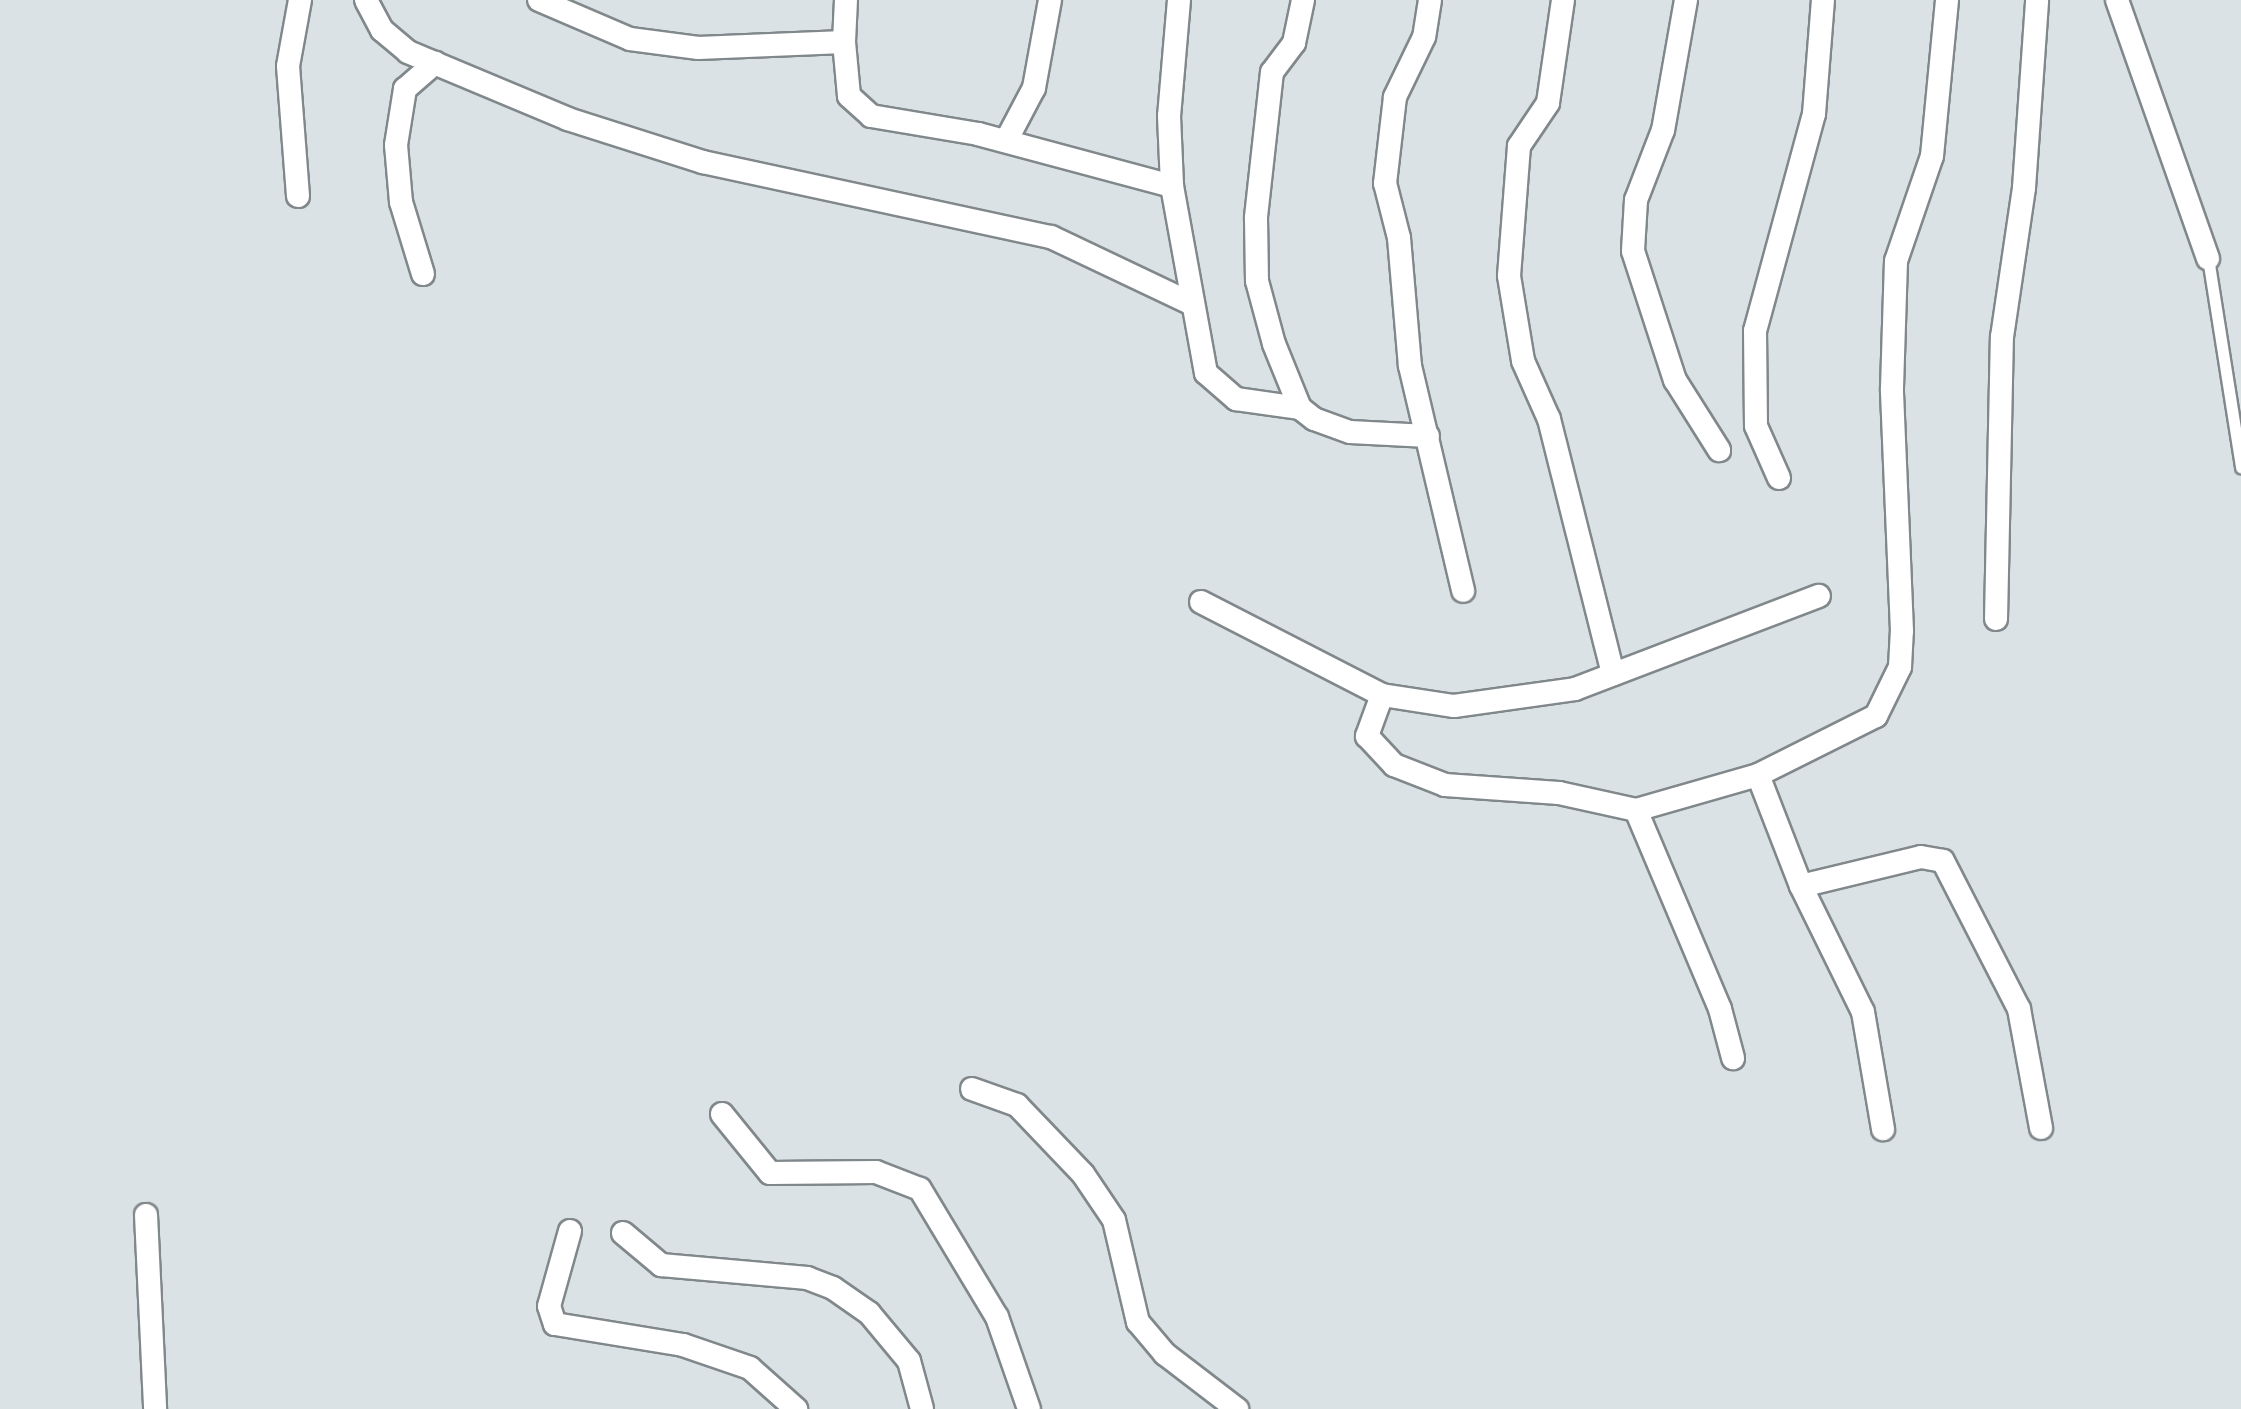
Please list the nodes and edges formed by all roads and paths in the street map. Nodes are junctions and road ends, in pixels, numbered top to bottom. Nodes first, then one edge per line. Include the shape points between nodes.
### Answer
1 (300, 0) edge
2 (366, 0) edge
3 (539, 0) edge
4 (846, 0) edge
5 (1050, 0) edge
6 (1178, 0) edge
7 (1304, 0) edge
8 (1430, 0) edge
9 (1562, 0) edge
10 (1686, 0) edge
11 (1823, 0) edge
12 (1947, 0) edge
13 (2037, 0) edge
14 (2117, 0) edge
15 (844, 42) junction
16 (436, 63) junction
17 (1006, 141) junction
18 (1172, 186) junction
19 (298, 196) dead end
20 (2208, 258) joint
21 (423, 274) dead end
22 (1192, 304) junction
23 (1300, 408) junction
24 (1428, 436) junction
25 (1719, 450) dead end
26 (2241, 467) edge
27 (1780, 478) dead end
28 (1464, 591) dead end
29 (1818, 596) dead end
30 (1201, 602) dead end
31 (1996, 619) dead end
32 (1613, 674) junction
33 (1382, 695) junction
34 (1758, 775) junction
35 (1636, 810) junction
36 (1801, 886) junction
37 (1732, 1058) dead end
38 (972, 1090) dead end
39 (722, 1114) dead end
40 (2041, 1128) dead end
41 (1882, 1129) dead end
42 (146, 1214) dead end
43 (570, 1231) dead end
44 (624, 1232) dead end
45 (155, 1409) edge
46 (796, 1409) edge
47 (922, 1409) edge
48 (1029, 1409) edge
49 (1238, 1409) edge

1 - 19 street via 288,66
2 - 16 street via 392,43
3 - 15 street via 630,39 698,48
4 - 15 street
5 - 17 street via 1034,88
6 - 18 street via 1169,116
7 - 23 street via 1294,42 1272,72 1256,218 1257,281
8 - 24 street via 1424,37 1395,98 1385,184 1399,238 1410,366
9 - 32 street via 1548,103 1519,146 1508,276 1522,361 1549,419
10 - 25 street via 1663,130 1636,200 1633,251 1675,380
11 - 27 street via 1814,114 1755,331 1756,426
12 - 34 street via 1932,156 1896,262 1892,388 1900,667 1876,716
13 - 31 street via 2024,188 2002,337
14 - 20 street
15 - 17 street via 856,108
16 - 21 street via 405,89 396,145 400,202
16 - 22 street via 568,119 702,162 1051,237
17 - 18 street
18 - 22 street
20 - 26 lane
22 - 23 street via 1211,383 1236,399
23 - 24 street via 1350,432
24 - 28 street
29 - 32 street
30 - 33 street
32 - 33 street via 1538,698 1471,704
33 - 35 street via 1368,736 1394,765 1445,785 1559,793
34 - 35 street
34 - 36 street
35 - 37 street via 1720,1009
36 - 40 street via 1921,857 1943,861 2019,1009
36 - 41 street via 1863,1012
38 - 49 street via 1017,1105 1083,1174 1114,1220 1144,1331
39 - 48 street via 770,1173 876,1172 920,1189 997,1318
42 - 45 street
43 - 46 street via 549,1306 555,1324 683,1346 750,1368
44 - 47 street via 661,1265 807,1278 833,1288 870,1314 909,1362

